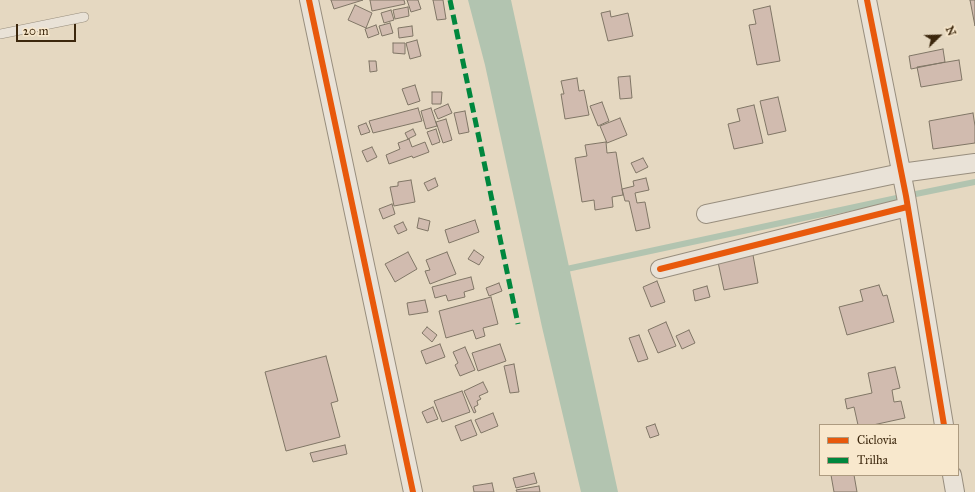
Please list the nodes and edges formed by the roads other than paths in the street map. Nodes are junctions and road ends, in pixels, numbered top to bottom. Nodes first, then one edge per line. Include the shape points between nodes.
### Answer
1 (309, 0) edge
2 (867, 0) edge
3 (84, 17) dead end
4 (0, 34) edge
5 (975, 162) edge
6 (901, 173) junction
7 (907, 207) junction
8 (706, 214) dead end
9 (660, 269) dead end
10 (944, 424) edge
11 (952, 476) edge
12 (413, 492) edge
13 (955, 492) edge

1 - 12 street
2 - 6 street
3 - 4 lane
5 - 6 street
6 - 7 street
6 - 8 street
7 - 9 street
7 - 10 street
11 - 13 street

